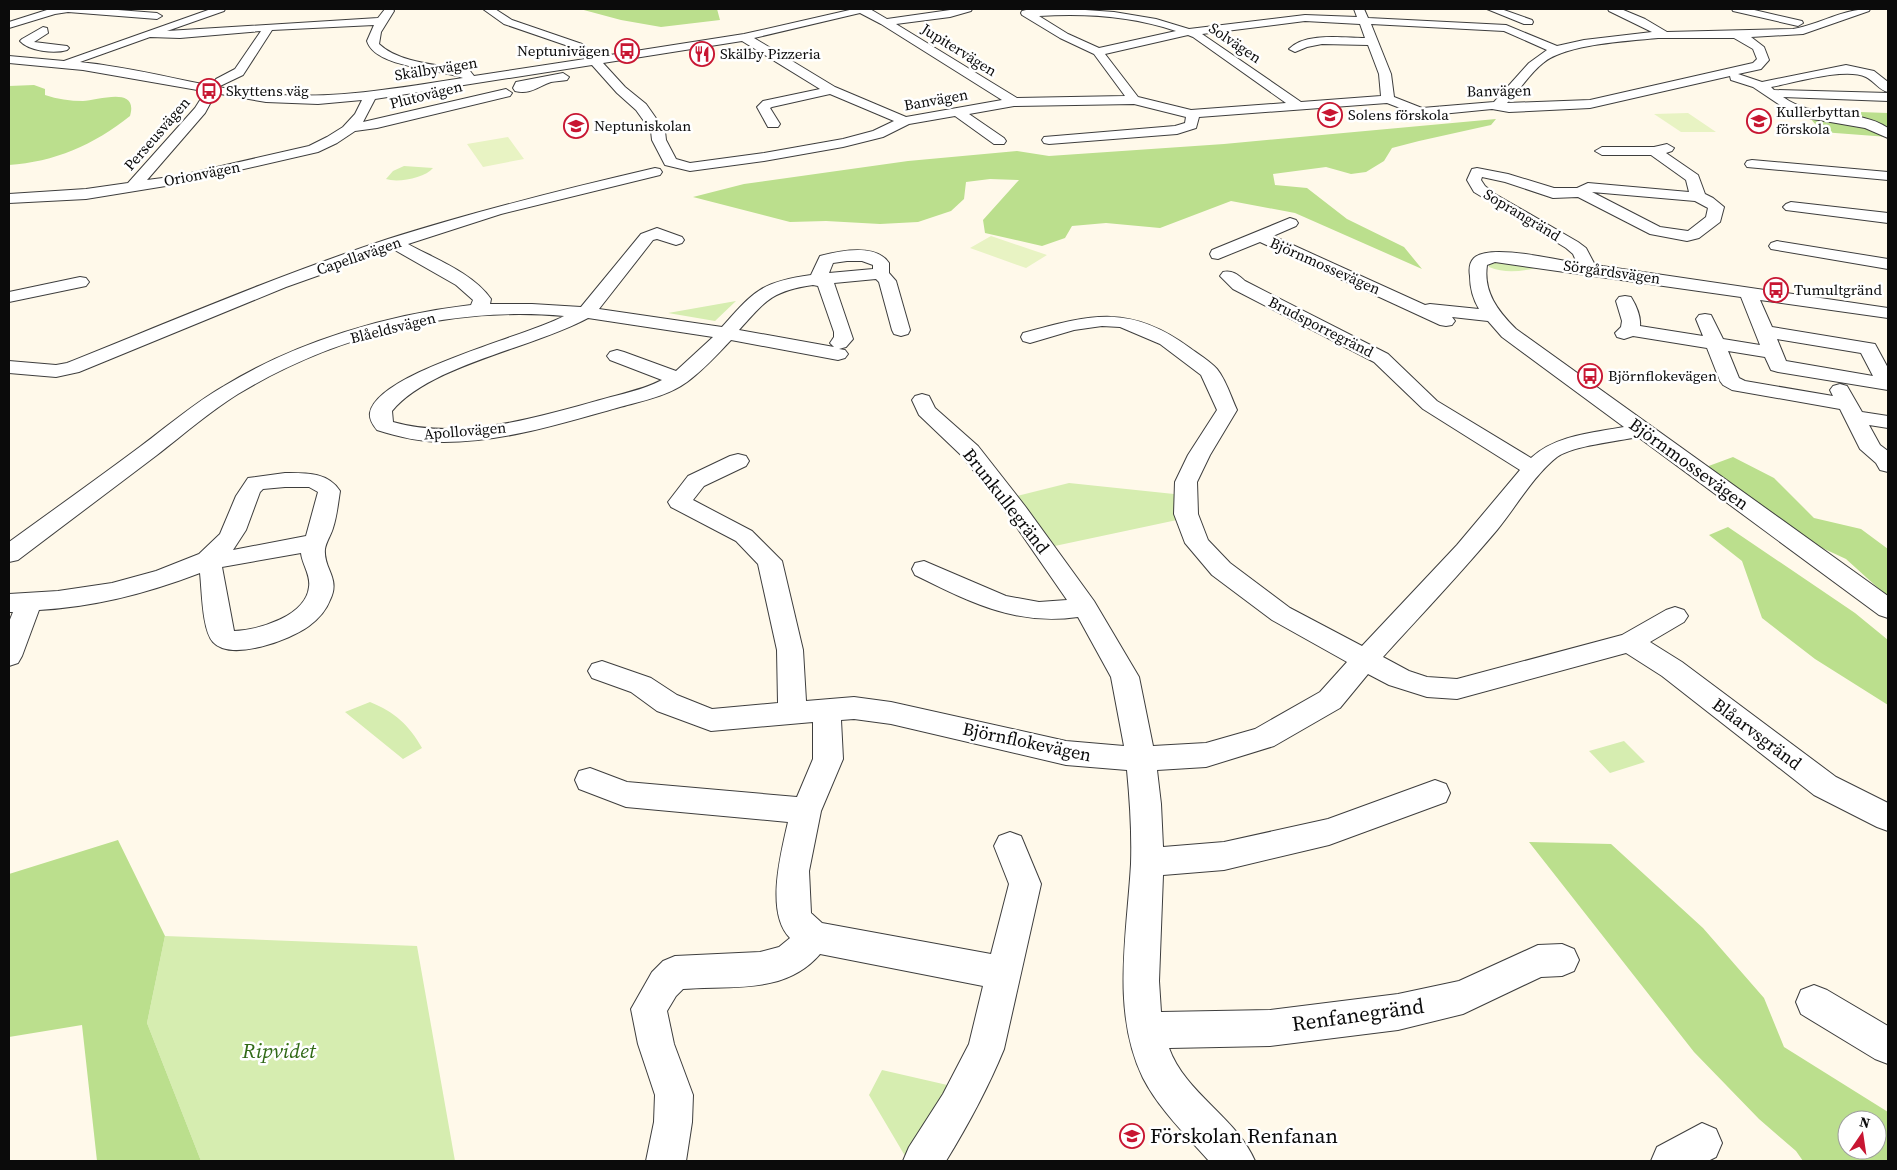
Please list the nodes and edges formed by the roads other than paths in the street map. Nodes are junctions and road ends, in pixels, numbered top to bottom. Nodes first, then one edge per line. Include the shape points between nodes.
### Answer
1 (220, 9) edge
2 (391, 9) edge
3 (488, 9) edge
4 (828, 9) edge
5 (864, 9) edge
6 (967, 9) edge
7 (1016, 9) edge
8 (1279, 9) edge
9 (1359, 9) edge
10 (1492, 9) edge
11 (1613, 9) edge
12 (1738, 9) edge
13 (1865, 9) edge
14 (1063, 10) edge
15 (181, 12) dead end
16 (1128, 12) edge
17 (206, 14) junction
18 (1028, 14) junction
19 (785, 19) dead end
20 (1290, 20) junction
21 (381, 21) junction
22 (1365, 21) junction
23 (885, 22) junction
24 (133, 25) dead end
25 (1535, 25) dead end
26 (9, 26) edge
27 (269, 27) junction
28 (1818, 28) junction
29 (1188, 32) junction
30 (148, 34) junction
31 (1561, 34) dead end
32 (1735, 34) junction
33 (1665, 35) junction
34 (744, 37) junction
35 (1372, 42) junction
36 (1585, 43) junction
37 (1294, 49) dead end
38 (1557, 50) junction
39 (98, 52) junction
40 (1098, 52) junction
41 (594, 60) junction
42 (10, 61) edge
43 (66, 64) junction
44 (604, 71) junction
45 (1735, 77) dead end
46 (471, 80) junction
47 (545, 80) dead end
48 (220, 82) dead end
49 (1888, 88) edge
50 (1764, 89) junction
51 (831, 90) junction
52 (506, 93) dead end
53 (370, 96) junction
54 (1888, 97) edge
55 (1388, 99) junction
56 (206, 100) dead end
57 (1134, 100) junction
58 (1014, 102) junction
59 (1299, 106) junction
60 (1509, 108) junction
61 (958, 113) junction
62 (1191, 114) junction
63 (905, 121) junction
64 (773, 124) dead end
65 (353, 127) junction
66 (1888, 134) edge
67 (1049, 140) dead end
68 (999, 141) dead end
69 (1602, 151) dead end
70 (1752, 164) dead end
71 (656, 172) dead end
72 (1888, 176) edge
73 (132, 188) junction
74 (1581, 192) junction
75 (1698, 196) junction
76 (9, 199) edge
77 (1791, 207) dead end
78 (1888, 218) edge
79 (1290, 223) dead end
80 (1260, 236) junction
81 (676, 240) dead end
82 (394, 243) junction
83 (1777, 246) dead end
84 (1218, 254) dead end
85 (1479, 264) joint
86 (1888, 264) edge
87 (1588, 268) junction
88 (1229, 276) dead end
89 (820, 281) junction
90 (80, 282) dead end
91 (1748, 292) junction
92 (9, 297) edge
93 (1625, 301) dead end
94 (1418, 308) junction
95 (479, 310) junction
96 (584, 313) junction
97 (1888, 313) edge
98 (1492, 316) junction
99 (1705, 319) dead end
100 (1446, 321) dead end
101 (901, 330) dead end
102 (1765, 332) junction
103 (727, 334) junction
104 (1030, 337) dead end
105 (1715, 344) junction
106 (1773, 353) junction
107 (617, 356) dead end
108 (9, 367) edge
109 (1832, 375) junction
110 (679, 379) junction
111 (1887, 384) edge
112 (922, 400) dead end
113 (1850, 410) junction
114 (1888, 422) edge
115 (1640, 430) junction
116 (1880, 450) edge
117 (738, 462) dead end
118 (1888, 465) edge
119 (1533, 468) junction
120 (315, 542) junction
121 (9, 554) edge
122 (208, 560) junction
123 (924, 569) dead end
124 (19, 602) edge
125 (1085, 607) junction
126 (1888, 609) edge
127 (1675, 616) dead end
128 (1630, 642) junction
129 (9, 656) edge
130 (1365, 658) junction
131 (602, 671) dead end
132 (827, 710) junction
133 (792, 713) junction
134 (1141, 759) junction
135 (590, 780) dead end
136 (1435, 793) dead end
137 (806, 811) junction
138 (1888, 818) edge
139 (1010, 846) dead end
140 (1146, 862) junction
141 (813, 937) junction
142 (1562, 960) dead end
143 (1003, 973) junction
144 (1814, 1002) dead end
145 (1145, 1030) junction
146 (1888, 1046) edge
147 (666, 1161) edge
148 (923, 1161) edge
149 (1235, 1161) edge

1 - 17 street
2 - 21 street
3 - 41 street via 508,22 578,46
4 - 19 street
5 - 23 street, Jupitervägen
5 - 34 street, Skälbyvägen
6 - 23 street
7 - 18 street
8 - 20 street
9 - 22 street
10 - 25 street
11 - 33 street
12 - 28 street
13 - 28 street
14 - 16 street, Solvägen
14 - 18 street, Solvägen
15 - 17 street
16 - 29 street, Solvägen
17 - 30 street
18 - 40 street
20 - 22 street
20 - 29 street
21 - 27 street
21 - 46 street via 373,39 374,45 388,56 466,74
22 - 35 street
22 - 38 street via 1506,28
23 - 58 street, Jupitervägen
24 - 26 street via 161,15 68,9
26 - 39 street via 48,28 26,41 31,45
27 - 30 street via 180,36
27 - 48 street via 239,72
28 - 32 street
29 - 40 street
29 - 59 street, Solvägen
30 - 39 street
31 - 36 street
32 - 33 street
32 - 60 street, Banvägen via 1760,46 1763,60 1757,66 1590,104
33 - 36 street
34 - 41 street, Skälbyvägen
34 - 51 street
35 - 37 street via 1324,42 1302,44
35 - 55 street via 1385,74
36 - 38 street
38 - 60 street via 1538,61 1499,104
39 - 43 street
40 - 57 street
41 - 44 street
41 - 46 street, Skälbyvägen
42 - 43 street, Skälbyvägen
43 - 53 street, Skälbyvägen via 266,98 318,100
44 - 47 street
44 - 63 street, Banvägen via 641,107 658,131 670,162 690,167 843,143 878,134
45 - 50 street
46 - 53 street, Skälbyvägen
49 - 50 street via 1870,74 1846,69
50 - 54 street
50 - 66 street via 1798,112 1868,125
51 - 63 street
51 - 64 street via 762,107
52 - 65 street, Plutovägen
53 - 65 street, Orionvägen
55 - 59 street, Banvägen
55 - 60 street, Banvägen via 1420,112 1492,105
56 - 73 street, Perseusvägen
57 - 58 street, Banvägen
57 - 62 street, Banvägen
58 - 61 street, Banvägen
59 - 62 street, Banvägen
61 - 63 street, Banvägen
61 - 68 street
62 - 67 street via 1191,126 1177,130
65 - 73 street, Orionvägen via 313,149
69 - 75 street, Soprangränd via 1660,150 1693,178
70 - 72 street
71 - 82 street, Capellavägen via 488,213
73 - 76 street, Orionvägen
74 - 75 street, Soprangränd via 1588,187
74 - 75 street, Soprangränd via 1656,231 1687,236 1714,219 1716,207
74 - 87 street, Soprangränd via 1553,193 1477,172 1474,180 1479,189 1490,197 1572,245 1580,252
77 - 78 street
79 - 80 street, Björnmossevägen
80 - 84 street, Björnmossevägen
80 - 94 street, Björnmossevägen
81 - 96 street, Apollovägen via 648,230 647,236
82 - 95 street via 462,282 482,299
82 - 108 street, Capellavägen via 280,283 72,368 56,371
83 - 86 street
85 - 87 street, Sörgårdsvägen via 1486,259 1502,257
85 - 98 street, Björnmossevägen via 1480,291
87 - 91 street, Sörgårdsvägen
88 - 119 street, Brudsporregränd via 1239,285 1381,358 1430,405
89 - 101 street via 826,260 835,257 876,258 882,263 880,273 887,281
89 - 103 street, Apollovägen via 785,285 768,291
89 - 103 street, Blåeldsvägen via 844,332 838,348
90 - 92 street
91 - 97 street, Sörgårdsvägen
91 - 102 street
93 - 105 street, Sörgårdsvägen via 1631,321 1627,332
94 - 98 street, Björnmossevägen
94 - 100 street, Björnmossevägen
95 - 96 street, Blåeldsvägen via 550,309
95 - 121 street, Blåeldsvägen via 364,333 290,360 241,384
96 - 103 street, Blåeldsvägen
96 - 110 street, Apollovägen via 416,381 382,408 380,416 384,426 414,435 435,436 508,429 655,391
98 - 115 street, Björnmossevägen via 1509,334
99 - 105 street
102 - 106 street
102 - 111 street via 1868,348
103 - 110 street, Apollovägen
104 - 130 street via 1086,322 1122,322 1167,340 1210,372 1227,410 1186,482 1186,514 1197,543 1221,569 1281,614
105 - 106 street, Sörgårdsvägen
105 - 113 street via 1730,381 1739,386
106 - 109 street via 1778,366
107 - 110 street
109 - 111 street
109 - 113 street
112 - 125 street, Brunkullegränd via 926,411 970,451
113 - 114 street
113 - 116 street
115 - 119 street, Björnflokevägen via 1562,446
115 - 126 street, Björnmossevägen
116 - 118 street
117 - 133 street via 696,481 679,502 744,536 770,561 790,650
119 - 130 street, Björnflokevägen via 1466,551
120 - 122 street via 235,558
120 - 122 street via 329,491 324,484 301,480 256,482 246,492 232,535
120 - 122 street via 313,552 322,586 318,599 294,624 244,641 228,641 221,634
122 - 124 street via 165,577 112,592
123 - 125 street via 996,604 1028,611 1063,612
124 - 129 street
125 - 134 street, Brunkullegränd via 1125,677
127 - 128 street
128 - 130 street via 1457,689 1427,687 1399,678
128 - 138 street, Blåarvsgränd via 1825,786
130 - 134 street, Björnflokevägen via 1330,700 1264,738 1206,755
131 - 133 street, Björnflokevägen via 641,684 667,703 711,720
132 - 133 street, Björnflokevägen
132 - 134 street, Björnflokevägen via 854,708 892,713 1066,753
132 - 137 street via 828,760
134 - 140 street via 1146,804
135 - 137 street via 626,794
136 - 140 street via 1329,832 1224,856
137 - 141 street via 793,872 795,920
139 - 143 street via 1025,884
140 - 145 street via 1141,981
141 - 143 street
141 - 147 street via 789,960 750,971 675,973 664,984 649,1009 656,1044 674,1095
142 - 145 street, Renfanegränd via 1538,961 1463,997 1398,1012 1270,1028
143 - 148 street via 986,1049 957,1108
144 - 146 street
145 - 149 street via 1157,1066 1184,1105

